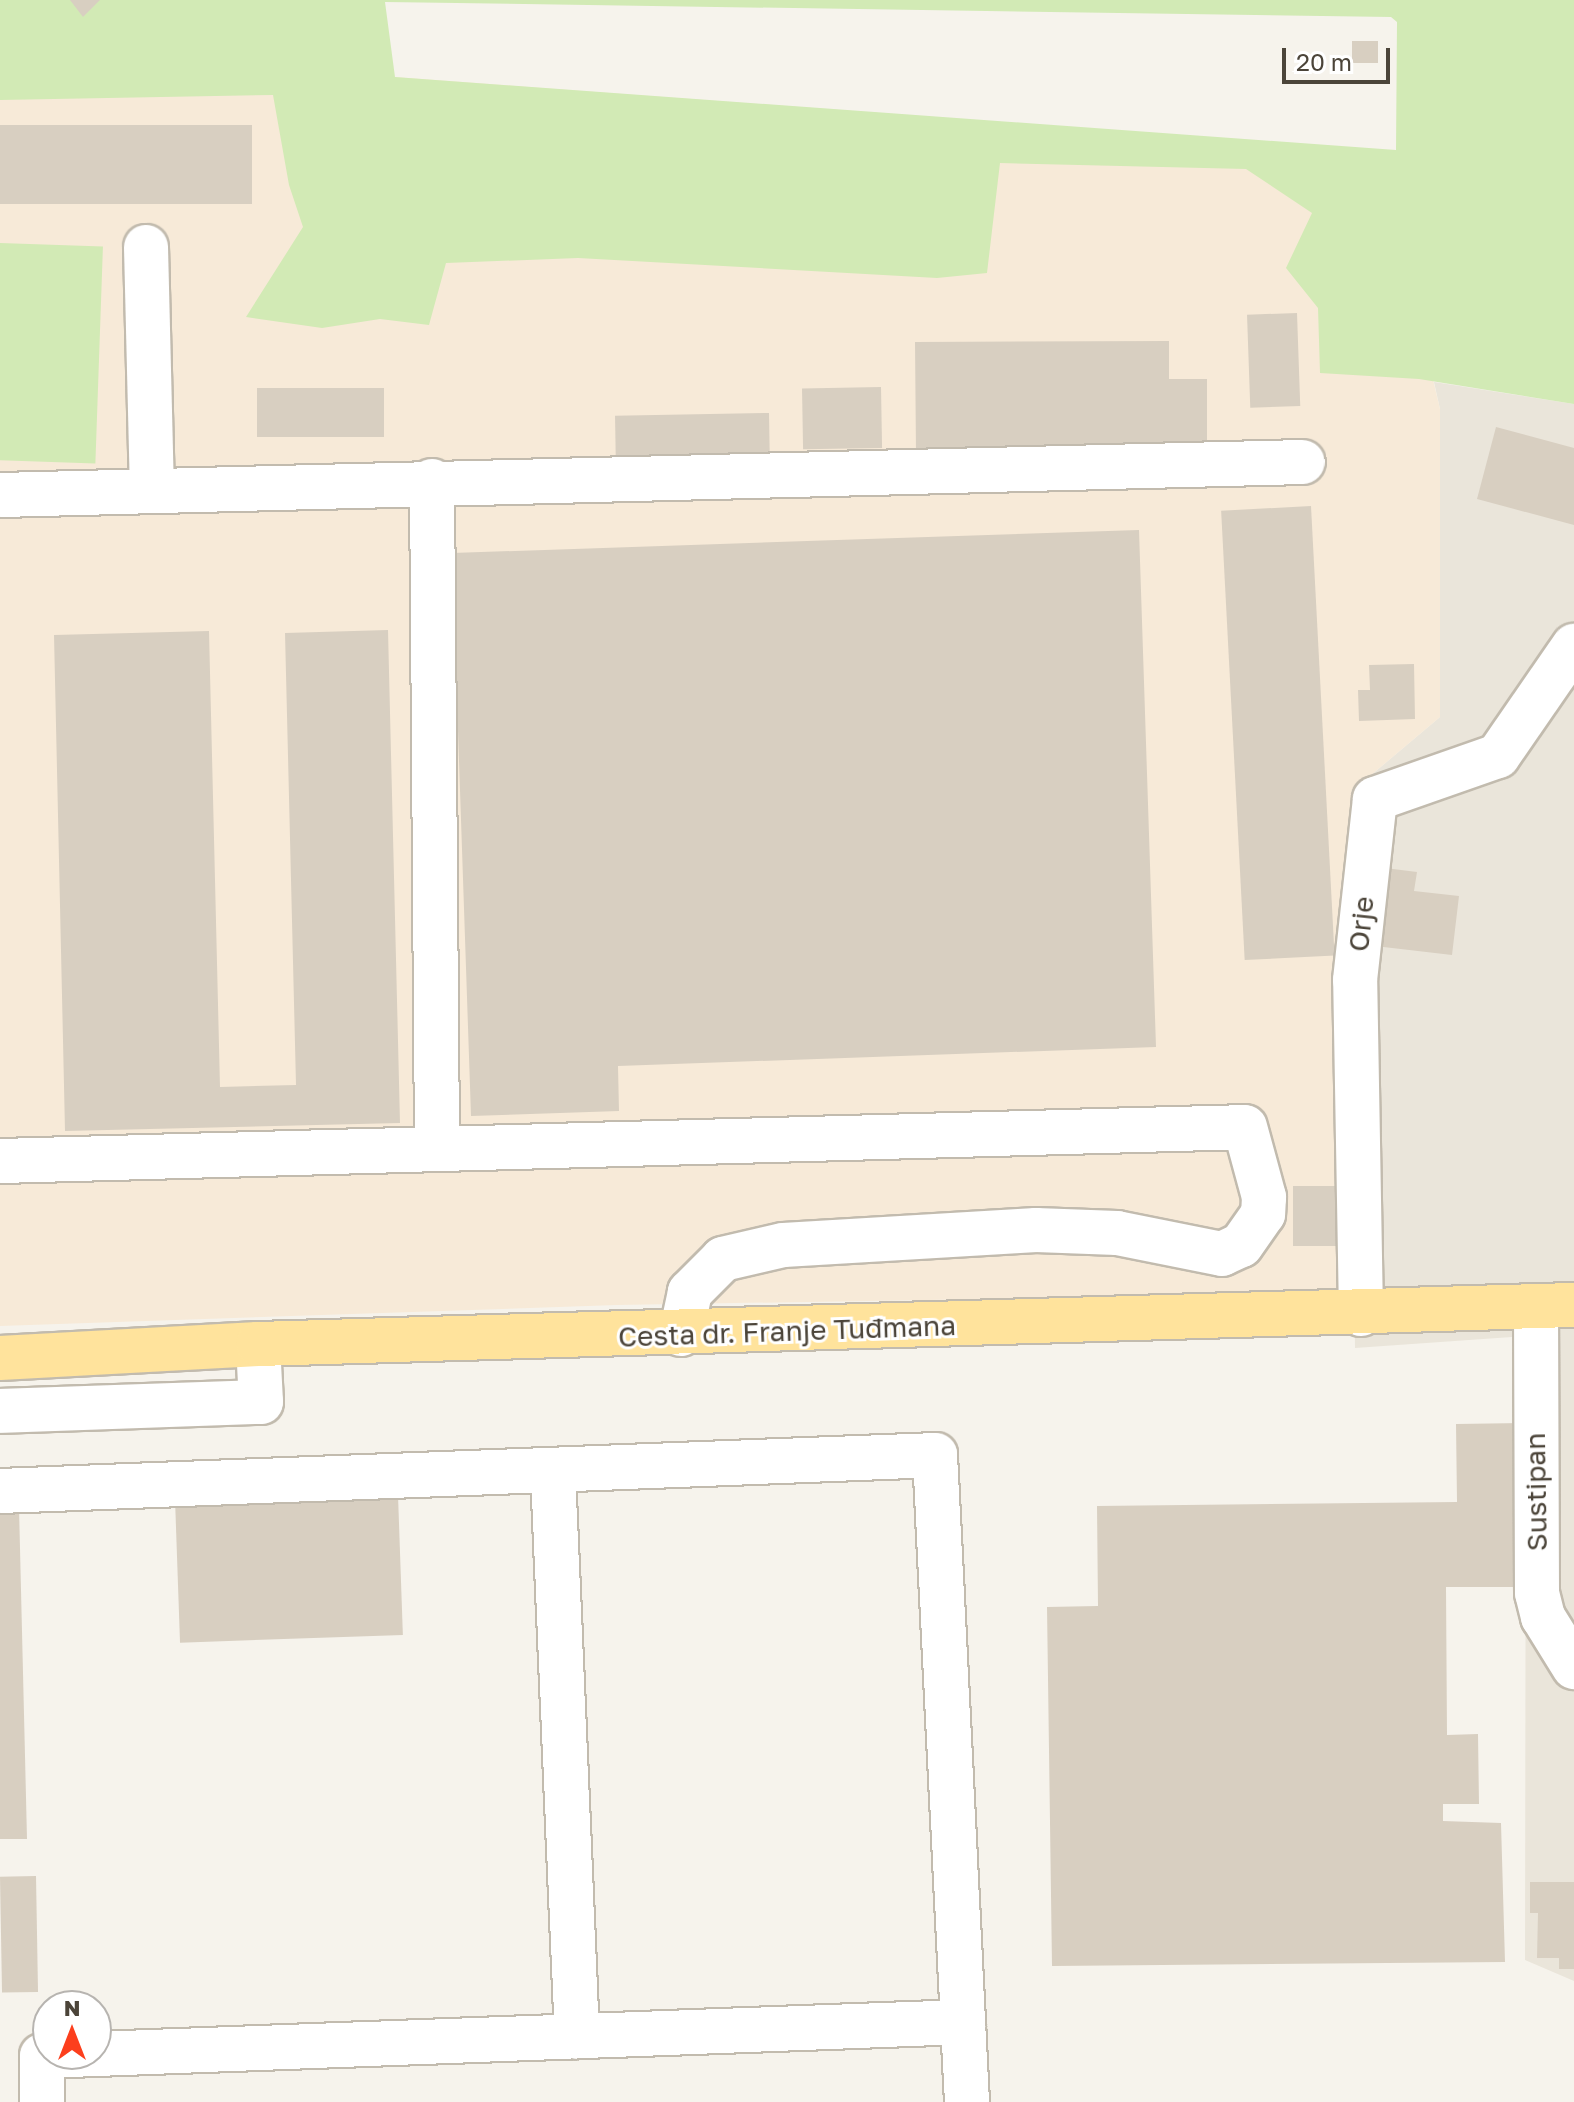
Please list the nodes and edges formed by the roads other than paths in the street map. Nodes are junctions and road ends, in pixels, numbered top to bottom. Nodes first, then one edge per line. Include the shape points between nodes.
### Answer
1 (146, 247) dead end
2 (1303, 462) dead end
3 (432, 481) junction
4 (152, 490) junction
5 (0, 495) edge
6 (1574, 646) edge
7 (437, 1149) junction
8 (0, 1161) edge
9 (1555, 1306) edge
10 (1361, 1314) junction
11 (681, 1334) junction
12 (258, 1344) junction
13 (0, 1358) edge
14 (0, 1411) edge
15 (553, 1473) junction
16 (0, 1491) edge
17 (1574, 1667) edge
18 (963, 2022) junction
19 (577, 2036) junction
20 (42, 2102) edge
21 (967, 2102) edge

1 - 4 street
2 - 3 street
3 - 4 street
3 - 7 street
4 - 5 street
6 - 10 street, Orje via 1498,756 1375,799 1355,980
7 - 8 street
7 - 11 street via 1245,1127 1264,1197 1263,1214 1241,1245 1222,1254 1117,1233 1036,1230 783,1245 723,1259 690,1292
9 - 10 main road, Cesta dr. Franje Tuđmana
9 - 17 street, Sustipan via 1537,1593 1543,1617
10 - 11 main road, Cesta dr. Franje Tuđmana
11 - 12 main road, Cesta dr. Franje Tuđmana
12 - 13 main road, Cesta dr. Franje Tuđmana
12 - 14 street via 261,1402
15 - 16 street
15 - 18 street via 935,1455
15 - 19 street
18 - 19 street
18 - 21 street
19 - 20 street via 42,2056

